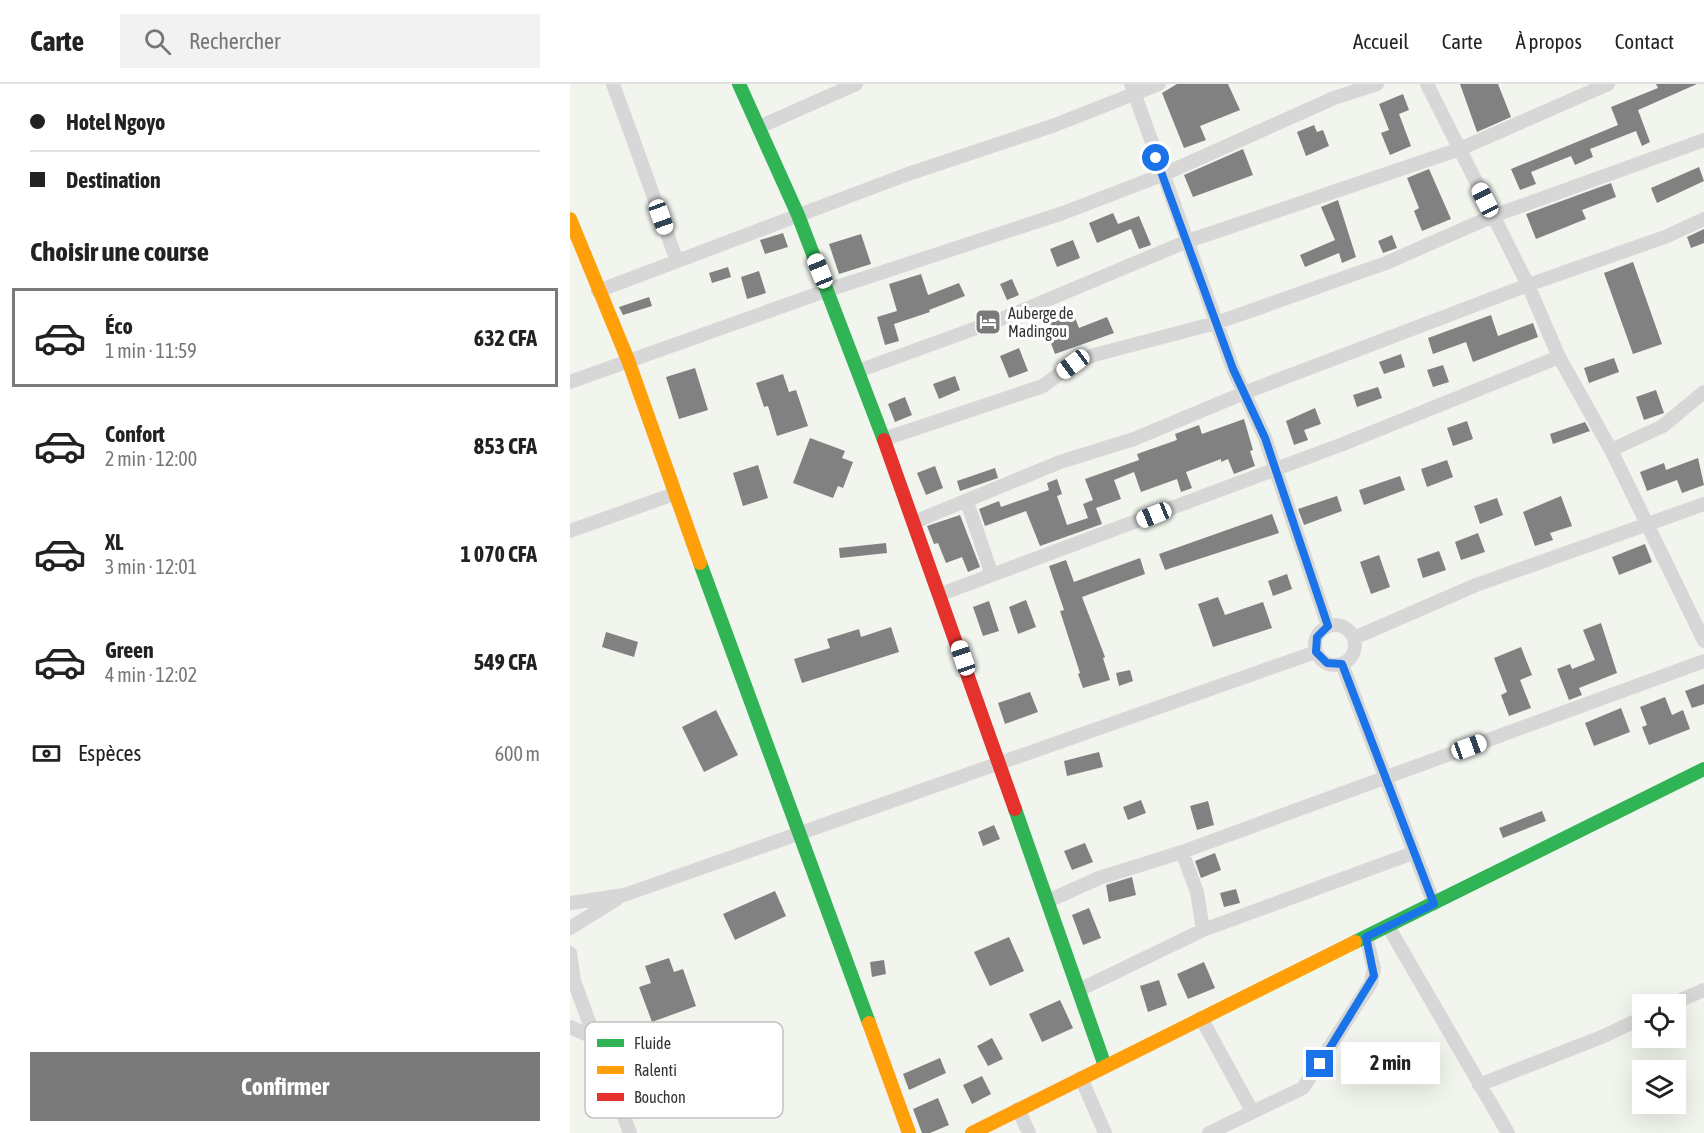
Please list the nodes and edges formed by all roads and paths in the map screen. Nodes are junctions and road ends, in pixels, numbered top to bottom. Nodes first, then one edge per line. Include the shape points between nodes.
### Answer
1 (613, 84) edge
2 (739, 84) edge
3 (856, 84) edge
4 (1160, 84) edge
5 (1377, 84) edge
6 (1427, 84) edge
7 (1608, 84) edge
8 (1133, 90) edge
9 (759, 127) junction
10 (1704, 140) edge
11 (1460, 149) junction
12 (1162, 175) junction
13 (798, 215) junction
14 (1493, 216) junction
15 (570, 219) edge
16 (1704, 219) edge
17 (1188, 241) junction
18 (575, 251) edge
19 (677, 261) junction
20 (1528, 285) junction
21 (828, 290) junction
22 (598, 291) junction
23 (1216, 322) junction
24 (1560, 357) junction
25 (628, 360) junction
26 (858, 371) junction
27 (570, 382) edge
28 (1704, 392) edge
29 (1244, 393) junction
30 (884, 439) junction
31 (1611, 450) junction
32 (1276, 469) junction
33 (674, 494) junction
34 (967, 502) junction
35 (1704, 504) edge
36 (914, 522) junction
37 (1648, 524) junction
38 (570, 531) edge
39 (992, 575) junction
40 (941, 594) junction
41 (1328, 626) junction
42 (1354, 638) junction
43 (1704, 641) edge
44 (1316, 652) junction
45 (1704, 661) edge
46 (1342, 664) junction
47 (999, 764) junction
48 (1704, 769) edge
49 (1383, 778) junction
50 (801, 835) junction
51 (1182, 852) junction
52 (1413, 853) junction
53 (624, 895) junction
54 (1048, 901) junction
55 (570, 903) edge
56 (1434, 904) junction
57 (570, 916) edge
58 (1388, 926) junction
59 (570, 928) edge
60 (1203, 930) junction
61 (1366, 937) junction
62 (570, 953) edge
63 (572, 978) edge
64 (1079, 990) junction
65 (1704, 990) edge
66 (1686, 998) edge
67 (1201, 1018) junction
68 (589, 1022) edge
69 (1632, 1023) edge
70 (570, 1027) edge
71 (585, 1034) edge
72 (1105, 1066) junction
73 (1081, 1078) junction
74 (1479, 1085) junction
75 (1018, 1109) junction
76 (1252, 1111) junction
77 (624, 1118) edge
78 (1212, 1132) edge
79 (630, 1133) edge
80 (909, 1133) edge
81 (972, 1133) edge
82 (1029, 1133) edge
83 (1105, 1133) edge
84 (1508, 1133) edge

1 - 19 street
2 - 9 street
3 - 9 street
4 - 8 street
5 - 12 street via 1334,98
6 - 11 street
7 - 11 street
8 - 12 street
8 - 13 street
9 - 13 street
10 - 14 street
11 - 14 street
11 - 17 street
12 - 17 street
12 - 21 street via 1062,213
13 - 19 street
13 - 21 street
14 - 20 street
14 - 23 street via 1386,263
15 - 18 street
16 - 20 street via 1665,237
17 - 23 street
17 - 26 street via 1004,318
18 - 22 street
19 - 22 street
20 - 24 street
20 - 29 street
21 - 25 street
21 - 26 street
22 - 25 street
23 - 29 street
23 - 30 street via 1094,355 1073,364 1043,386
24 - 31 street
24 - 32 street
25 - 27 street
25 - 33 street
26 - 30 street
28 - 31 street via 1663,426
29 - 32 street
29 - 34 street via 1134,439 1060,462
30 - 36 street
31 - 37 street
32 - 39 street
32 - 41 street
33 - 38 street
33 - 50 street
34 - 36 street
34 - 39 street
35 - 37 street
36 - 40 street
37 - 42 street via 1476,585
37 - 43 street
39 - 40 street
40 - 47 street
41 - 42 street via 1346,628
41 - 44 street via 1317,637
42 - 46 street via 1355,650
44 - 46 street via 1327,663
44 - 47 street
45 - 49 street
46 - 49 street
47 - 50 street
47 - 54 street
48 - 56 street
49 - 51 street
49 - 52 street
50 - 53 street
50 - 80 street
51 - 54 street via 1099,878
51 - 60 street via 1198,896
52 - 56 street
52 - 60 street
53 - 55 street
53 - 59 street
54 - 64 street
56 - 58 street
57 - 59 street
58 - 61 street
58 - 74 street
60 - 64 street
61 - 67 street
61 - 76 street via 1374,976 1310,1079 1303,1088
62 - 63 street
63 - 68 street
64 - 72 street
65 - 66 street
67 - 72 street
67 - 76 street
69 - 74 street
70 - 71 street
72 - 73 street
73 - 75 street
73 - 83 street
74 - 84 street
75 - 81 street
75 - 82 street
76 - 78 street
77 - 79 street

